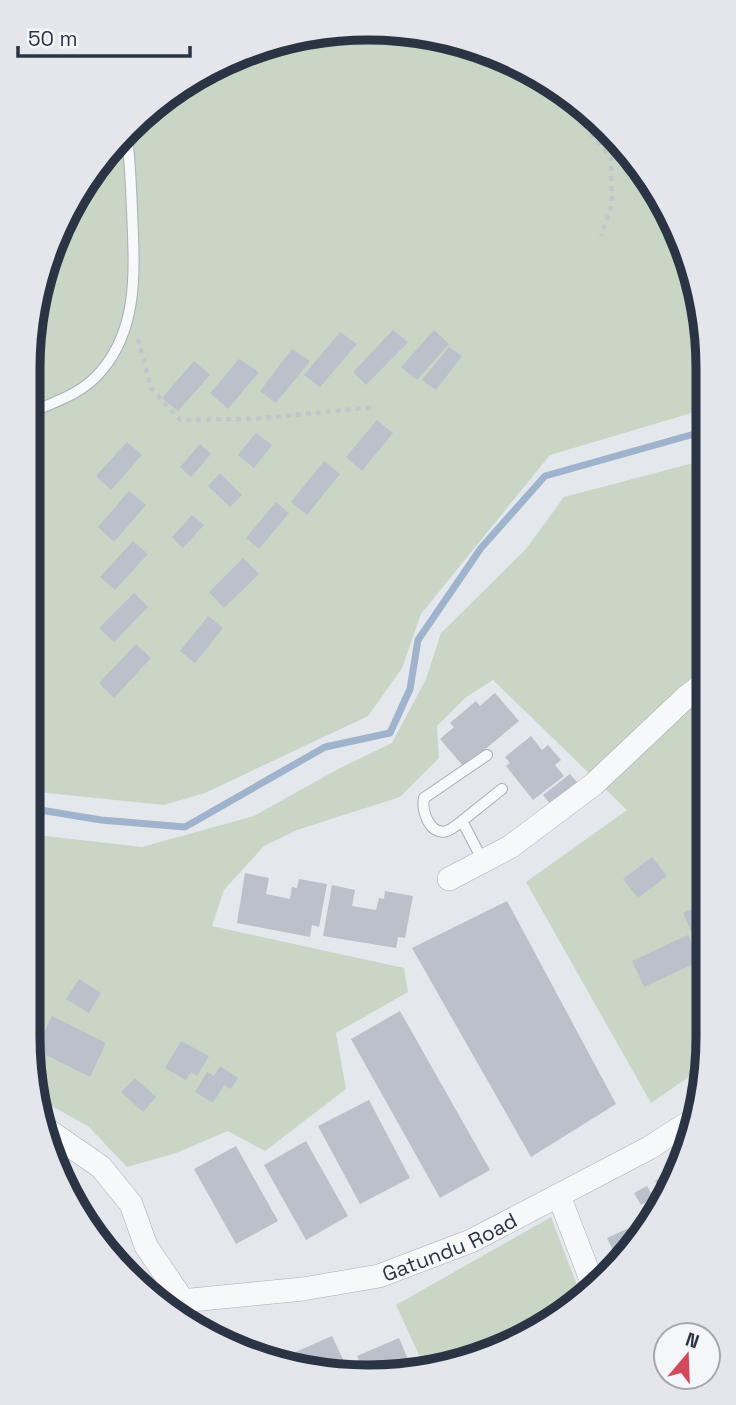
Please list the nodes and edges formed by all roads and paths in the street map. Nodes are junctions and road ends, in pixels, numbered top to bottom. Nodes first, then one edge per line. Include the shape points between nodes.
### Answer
1 (576, 115) edge
2 (128, 146) edge
3 (601, 236) dead end
4 (130, 307) junction
5 (375, 407) dead end
6 (40, 409) edge
7 (696, 690) edge
8 (487, 755) dead end
9 (502, 789) dead end
10 (462, 821) junction
11 (483, 861) junction
12 (449, 879) dead end
13 (684, 1126) edge
14 (56, 1136) edge
15 (559, 1196) junction
16 (590, 1277) edge
17 (173, 1300) edge
18 (183, 1308) edge

1 - 3 path via 611,158 612,205
2 - 4 lane via 134,248
4 - 5 path via 151,388 180,420 254,419
4 - 6 lane via 120,343 102,371 70,397
7 - 11 street via 594,784 510,847
8 - 10 lane via 424,798 423,813 432,827 447,831
9 - 10 lane
10 - 11 lane
11 - 12 street
13 - 15 street, Gatundu Road
14 - 17 street via 101,1167 131,1204
15 - 16 street
15 - 18 street, Gatundu Road via 471,1241 379,1276

